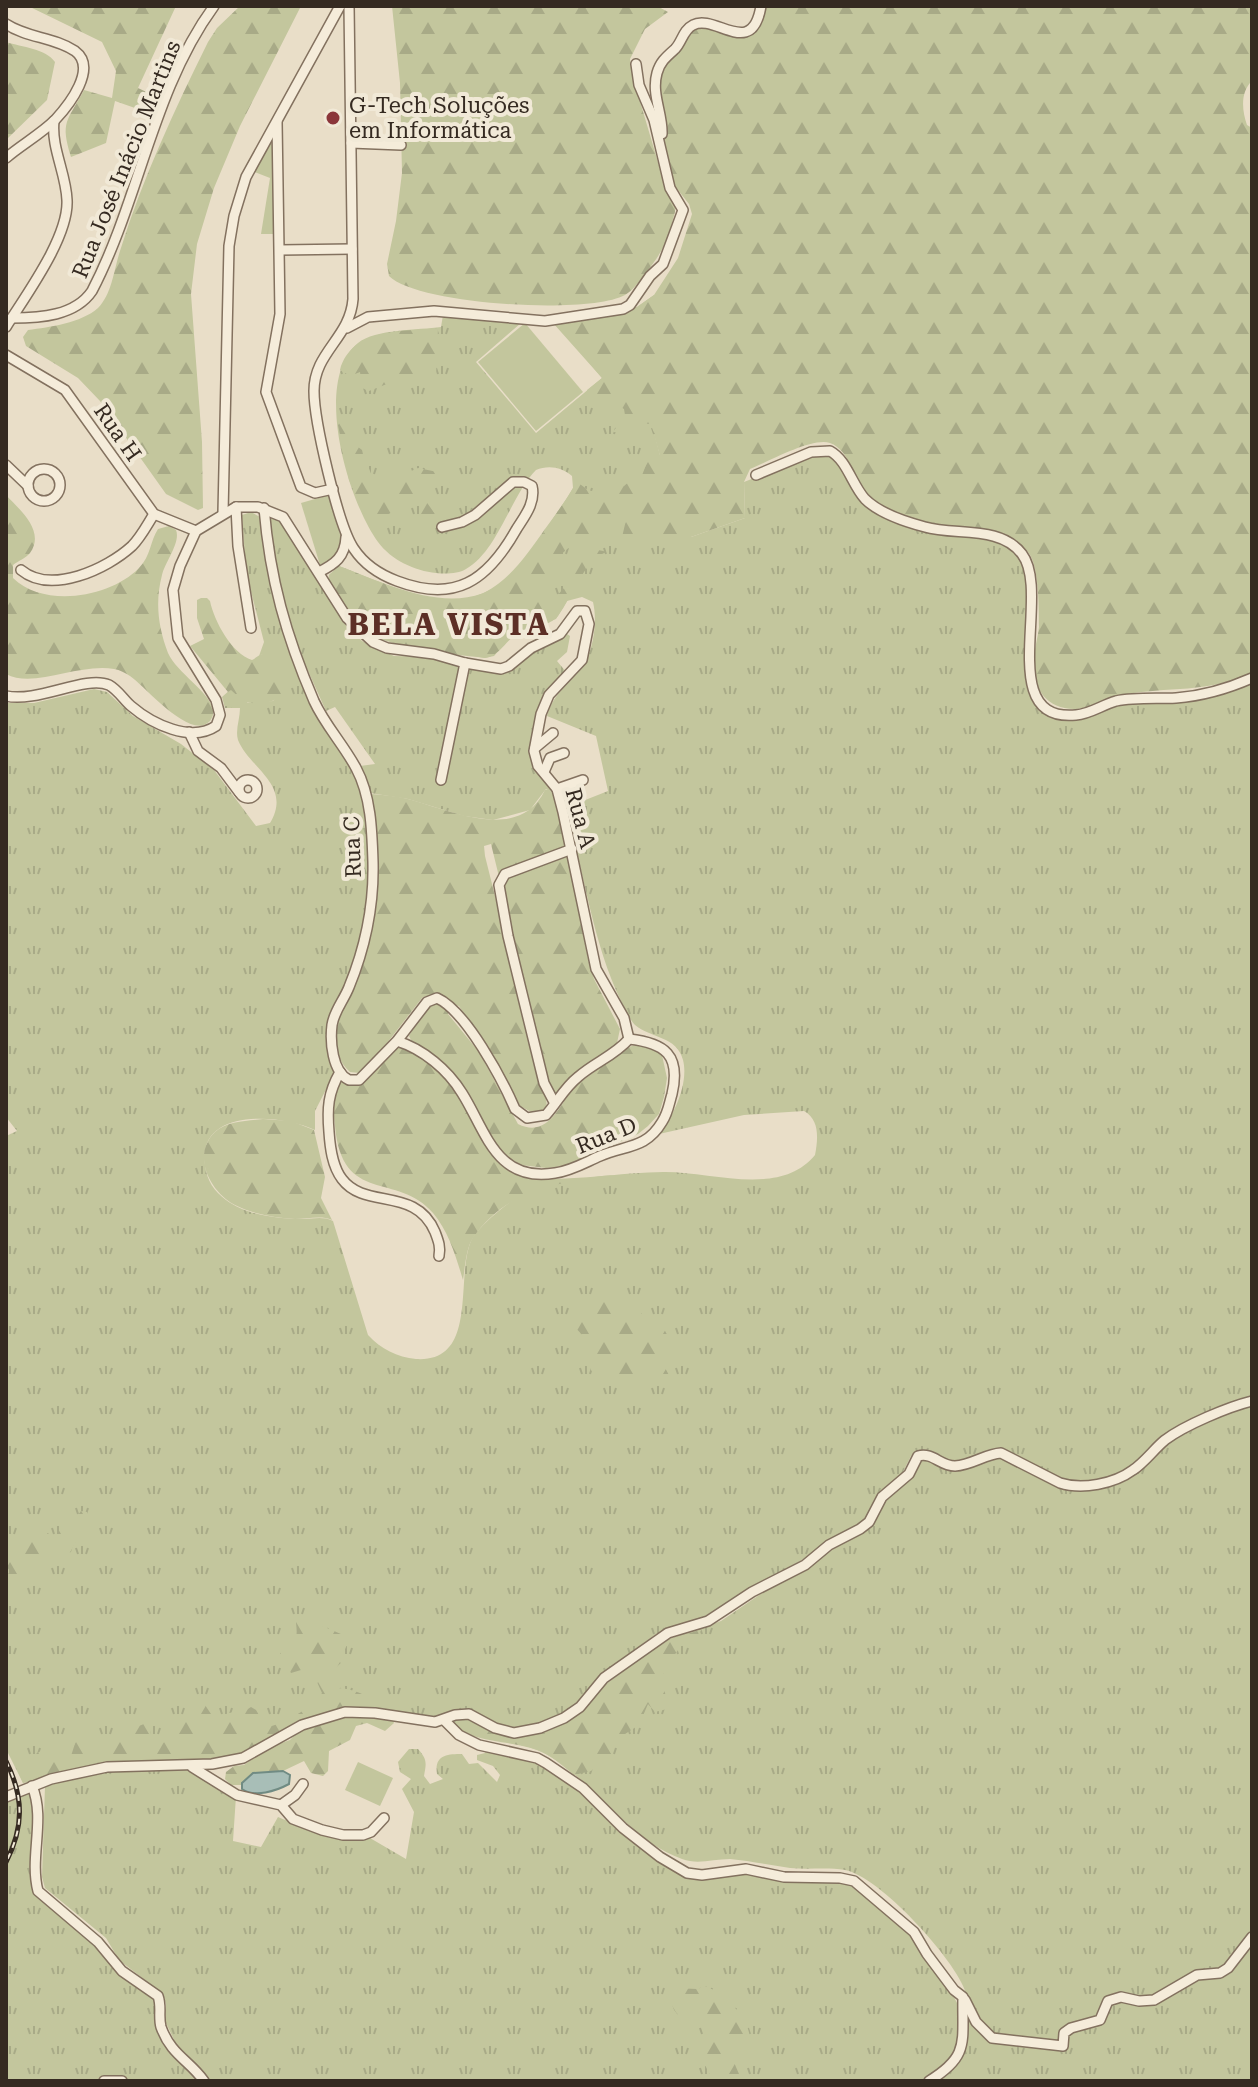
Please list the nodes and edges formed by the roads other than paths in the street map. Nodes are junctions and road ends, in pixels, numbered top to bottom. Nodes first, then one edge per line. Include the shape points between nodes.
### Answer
1 (214, 6) edge
2 (340, 6) edge
3 (349, 6) edge
4 (761, 6) edge
5 (6, 24) edge
6 (636, 64) dead end
7 (277, 118) junction
8 (54, 121) junction
9 (42, 129) junction
10 (54, 138) junction
11 (351, 143) junction
12 (401, 145) dead end
13 (661, 146) junction
14 (6, 158) edge
15 (352, 249) junction
16 (280, 250) junction
17 (353, 299) junction
18 (382, 316) junction
19 (12, 318) junction
20 (6, 327) edge
21 (342, 334) junction
22 (6, 355) edge
23 (6, 465) edge
24 (756, 475) dead end
25 (543, 485) dead end
26 (28, 486) dead end
27 (333, 489) junction
28 (532, 502) junction
29 (236, 507) junction
30 (264, 508) junction
31 (223, 513) junction
32 (154, 514) junction
33 (343, 523) junction
34 (442, 527) dead end
35 (196, 531) junction
36 (21, 570) dead end
37 (319, 572) junction
38 (251, 628) dead end
39 (465, 663) junction
40 (1252, 678) edge
41 (6, 696) edge
42 (189, 732) junction
43 (553, 733) dead end
44 (534, 751) junction
45 (564, 753) dead end
46 (544, 772) junction
47 (441, 780) dead end
48 (583, 780) dead end
49 (557, 789) junction
50 (239, 792) dead end
51 (572, 849) junction
52 (629, 1039) junction
53 (397, 1041) junction
54 (340, 1072) junction
55 (554, 1102) junction
56 (439, 1256) dead end
57 (1252, 1401) edge
58 (444, 1720) junction
59 (184, 1765) junction
60 (303, 1784) dead end
61 (32, 1786) junction
62 (6, 1797) edge
63 (281, 1805) junction
64 (384, 1818) dead end
65 (1252, 1937) edge
66 (963, 1997) junction
67 (104, 2081) edge
68 (122, 2081) edge
69 (204, 2081) edge
70 (929, 2081) edge

1 - 19 street, Rua José Inácio Martins via 170,87 92,291 65,311
2 - 7 street
3 - 11 street
4 - 13 street via 752,26 742,33 710,23 693,25 664,58 655,81
5 - 8 street via 68,47 82,59 82,78
6 - 13 street
7 - 16 street
7 - 31 street via 241,190 229,246
8 - 9 street
8 - 10 street
9 - 10 street
9 - 14 street
10 - 19 street via 67,197 65,223
11 - 12 street
11 - 15 street
13 - 18 street via 669,185 682,213 663,264 629,306 555,321 441,311
15 - 16 street
15 - 17 street
16 - 27 street via 280,314 268,398 301,487 315,493
17 - 18 street via 362,310
17 - 21 street
18 - 21 street via 360,320
19 - 20 street
21 - 27 street via 325,353 314,380 316,415
22 - 32 street, Rua H via 65,390
23 - 26 street
24 - 40 street via 811,452 830,451 877,507 926,528 976,533 1016,547 1030,568 1028,669 1044,709 1075,715 1115,701 1206,694
25 - 28 street
27 - 33 street
28 - 33 street via 511,540 489,565 472,581 448,591 412,586 381,573 362,560
28 - 34 street via 532,486 513,482 475,515
29 - 30 street
29 - 31 street
29 - 38 street
30 - 37 street via 290,525
30 - 54 street, Rua C via 287,633 323,719 357,769 370,812 373,865 367,929 331,1028
31 - 35 street
32 - 35 street
32 - 36 street via 125,553 86,572 47,581
33 - 37 street via 343,554
35 - 42 street via 177,577 173,611 182,647 214,696 220,719 207,732
37 - 39 street via 347,618 373,642
39 - 44 street via 505,668 560,634 577,611 585,611 589,619 582,660 549,695
39 - 47 street
41 - 42 street via 104,684 143,715
42 - 50 street via 198,751 221,768
43 - 44 street
44 - 46 street, Rua A
45 - 46 street via 550,758
46 - 49 street, Rua A
48 - 49 street
49 - 51 street, Rua A
51 - 52 street, Rua A via 596,969 624,1018
51 - 55 street via 505,874 499,885 544,1083
52 - 53 street, Rua D via 661,1047 673,1064 668,1110 656,1132 646,1142 541,1174 501,1159 443,1069
52 - 55 street, Rua D via 576,1078
53 - 54 street via 359,1080
53 - 55 street, Rua D via 427,1002 437,998 478,1043 521,1114 540,1118
54 - 56 street via 327,1100 327,1115 331,1151 343,1180 362,1192 420,1211 432,1226
57 - 58 street via 1172,1436 1128,1474 1091,1484 1060,1483 1001,1453 955,1466 918,1456 905,1478 882,1497 869,1522 708,1621 654,1641 604,1678 586,1703 564,1718 522,1733 495,1728 469,1714
58 - 59 street via 345,1712 302,1725 243,1758
58 - 66 street via 479,1745 546,1763 687,1873 746,1869 854,1881 914,1932
59 - 61 street via 107,1767
59 - 63 street via 237,1795
60 - 63 street
61 - 62 street
61 - 69 street via 38,1810 38,1891 98,1942 122,1971 158,1996 164,2033 177,2056
63 - 64 street via 300,1822 343,1835 371,1832
65 - 66 street via 1220,1973 1197,1975 1154,2000 1108,2001 1100,2020 1064,2033 1063,2046 992,2038
66 - 70 street via 961,2051 952,2066
67 - 68 street

